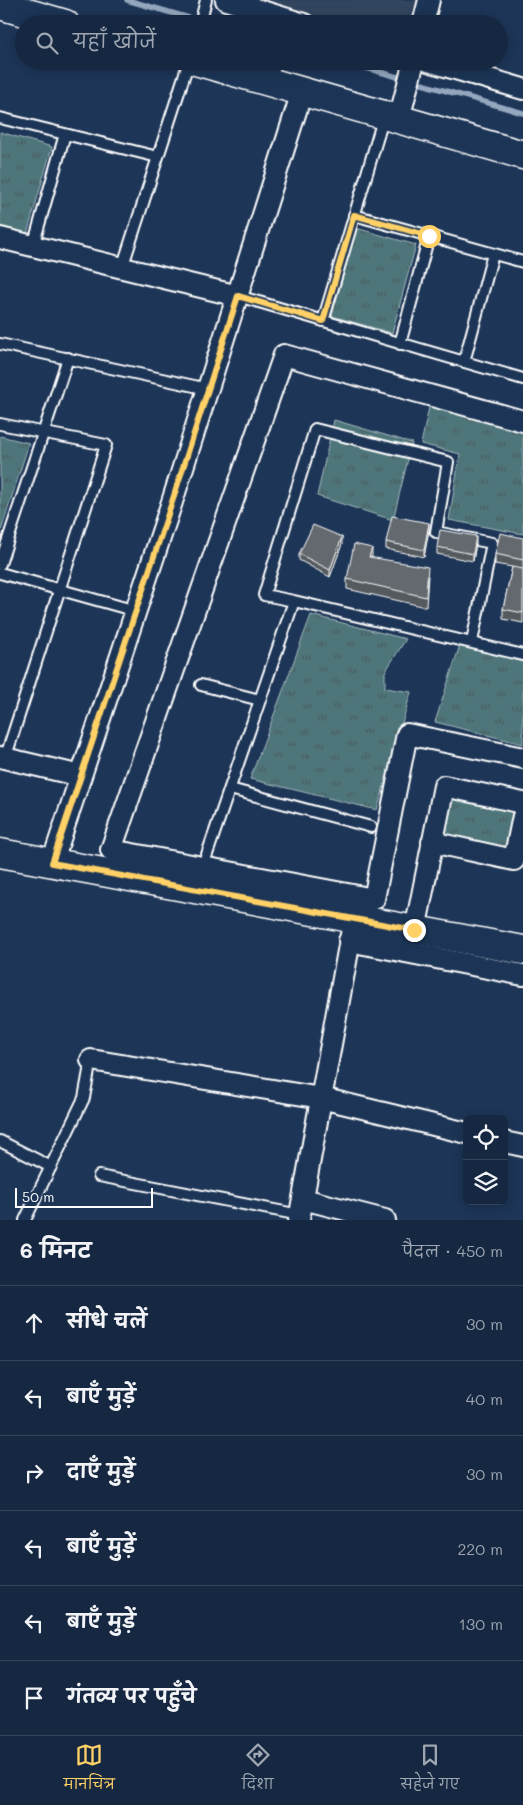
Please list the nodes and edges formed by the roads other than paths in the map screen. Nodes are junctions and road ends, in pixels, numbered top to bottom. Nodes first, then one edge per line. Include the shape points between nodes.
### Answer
1 (206, 0) edge
2 (226, 0) edge
3 (429, 0) edge
4 (0, 5) edge
5 (34, 15) edge
6 (202, 15) edge
7 (266, 15) edge
8 (425, 15) edge
9 (186, 70) edge
10 (268, 71) edge
11 (415, 71) edge
12 (523, 89) edge
13 (302, 92) junction
14 (392, 117) junction
15 (0, 118) edge
16 (65, 134) junction
17 (523, 155) edge
18 (158, 157) junction
19 (354, 215) junction
20 (429, 236) junction
21 (0, 238) edge
22 (34, 246) junction
23 (493, 254) junction
24 (523, 262) edge
25 (122, 268) junction
26 (238, 296) junction
27 (323, 321) junction
28 (0, 344) edge
29 (400, 344) junction
30 (68, 358) junction
31 (464, 362) junction
32 (523, 379) edge
33 (208, 389) junction
34 (523, 421) edge
35 (0, 424) edge
36 (43, 432) junction
37 (0, 564) edge
38 (0, 573) edge
39 (59, 589) junction
40 (294, 601) junction
41 (136, 611) junction
42 (472, 642) junction
43 (523, 655) edge
44 (201, 685) dead end
45 (260, 700) junction
46 (2, 758) edge
47 (523, 758) edge
48 (81, 776) junction
49 (230, 789) junction
50 (523, 803) edge
51 (523, 816) edge
52 (371, 827) dead end
53 (432, 842) junction
54 (0, 853) edge
55 (52, 863) junction
56 (199, 878) junction
57 (352, 930) junction
58 (414, 930) junction
59 (523, 950) edge
60 (523, 975) edge
61 (90, 1060) joint
62 (321, 1098) junction
63 (463, 1132) edge
64 (0, 1141) edge
65 (508, 1143) edge
66 (523, 1146) edge
67 (51, 1167) junction
68 (99, 1176) dead end
69 (301, 1211) edge
70 (25, 1220) edge
71 (385, 1220) edge

1 - 6 lane
2 - 7 street
3 - 8 street
4 - 5 street
9 - 18 lane
10 - 13 street
11 - 12 street
11 - 14 street
13 - 14 street
13 - 26 street
14 - 17 street
14 - 19 lane
15 - 16 lane
16 - 18 lane
16 - 22 lane
18 - 25 lane
19 - 20 lane
19 - 27 lane
20 - 23 lane
20 - 29 lane
21 - 22 street
22 - 25 street
23 - 24 lane
23 - 31 lane
25 - 26 street
26 - 27 lane
26 - 33 street
27 - 29 lane
28 - 30 lane
29 - 31 lane
30 - 33 lane
30 - 36 lane
31 - 32 lane
33 - 41 street
34 - 56 street via 284,355 111,850
35 - 36 lane
36 - 37 lane
36 - 39 lane via 106,445
38 - 39 lane
39 - 41 lane
39 - 46 lane
40 - 42 lane
40 - 42 lane via 264,595 315,428 448,462 436,532 492,544
40 - 45 lane
41 - 48 street
42 - 43 lane
44 - 45 lane
45 - 49 lane
46 - 48 street
47 - 56 street via 407,734 374,899
48 - 55 street
49 - 52 lane
49 - 56 lane
50 - 53 street via 444,786
51 - 53 street via 514,860
53 - 58 street
54 - 55 street
55 - 56 street
56 - 57 street
57 - 58 street
57 - 60 street
57 - 62 street
58 - 59 street
61 - 62 street
61 - 67 lane via 84,1098
62 - 63 street
62 - 69 street
64 - 67 lane
65 - 66 street
67 - 70 lane
68 - 69 lane
69 - 71 street

